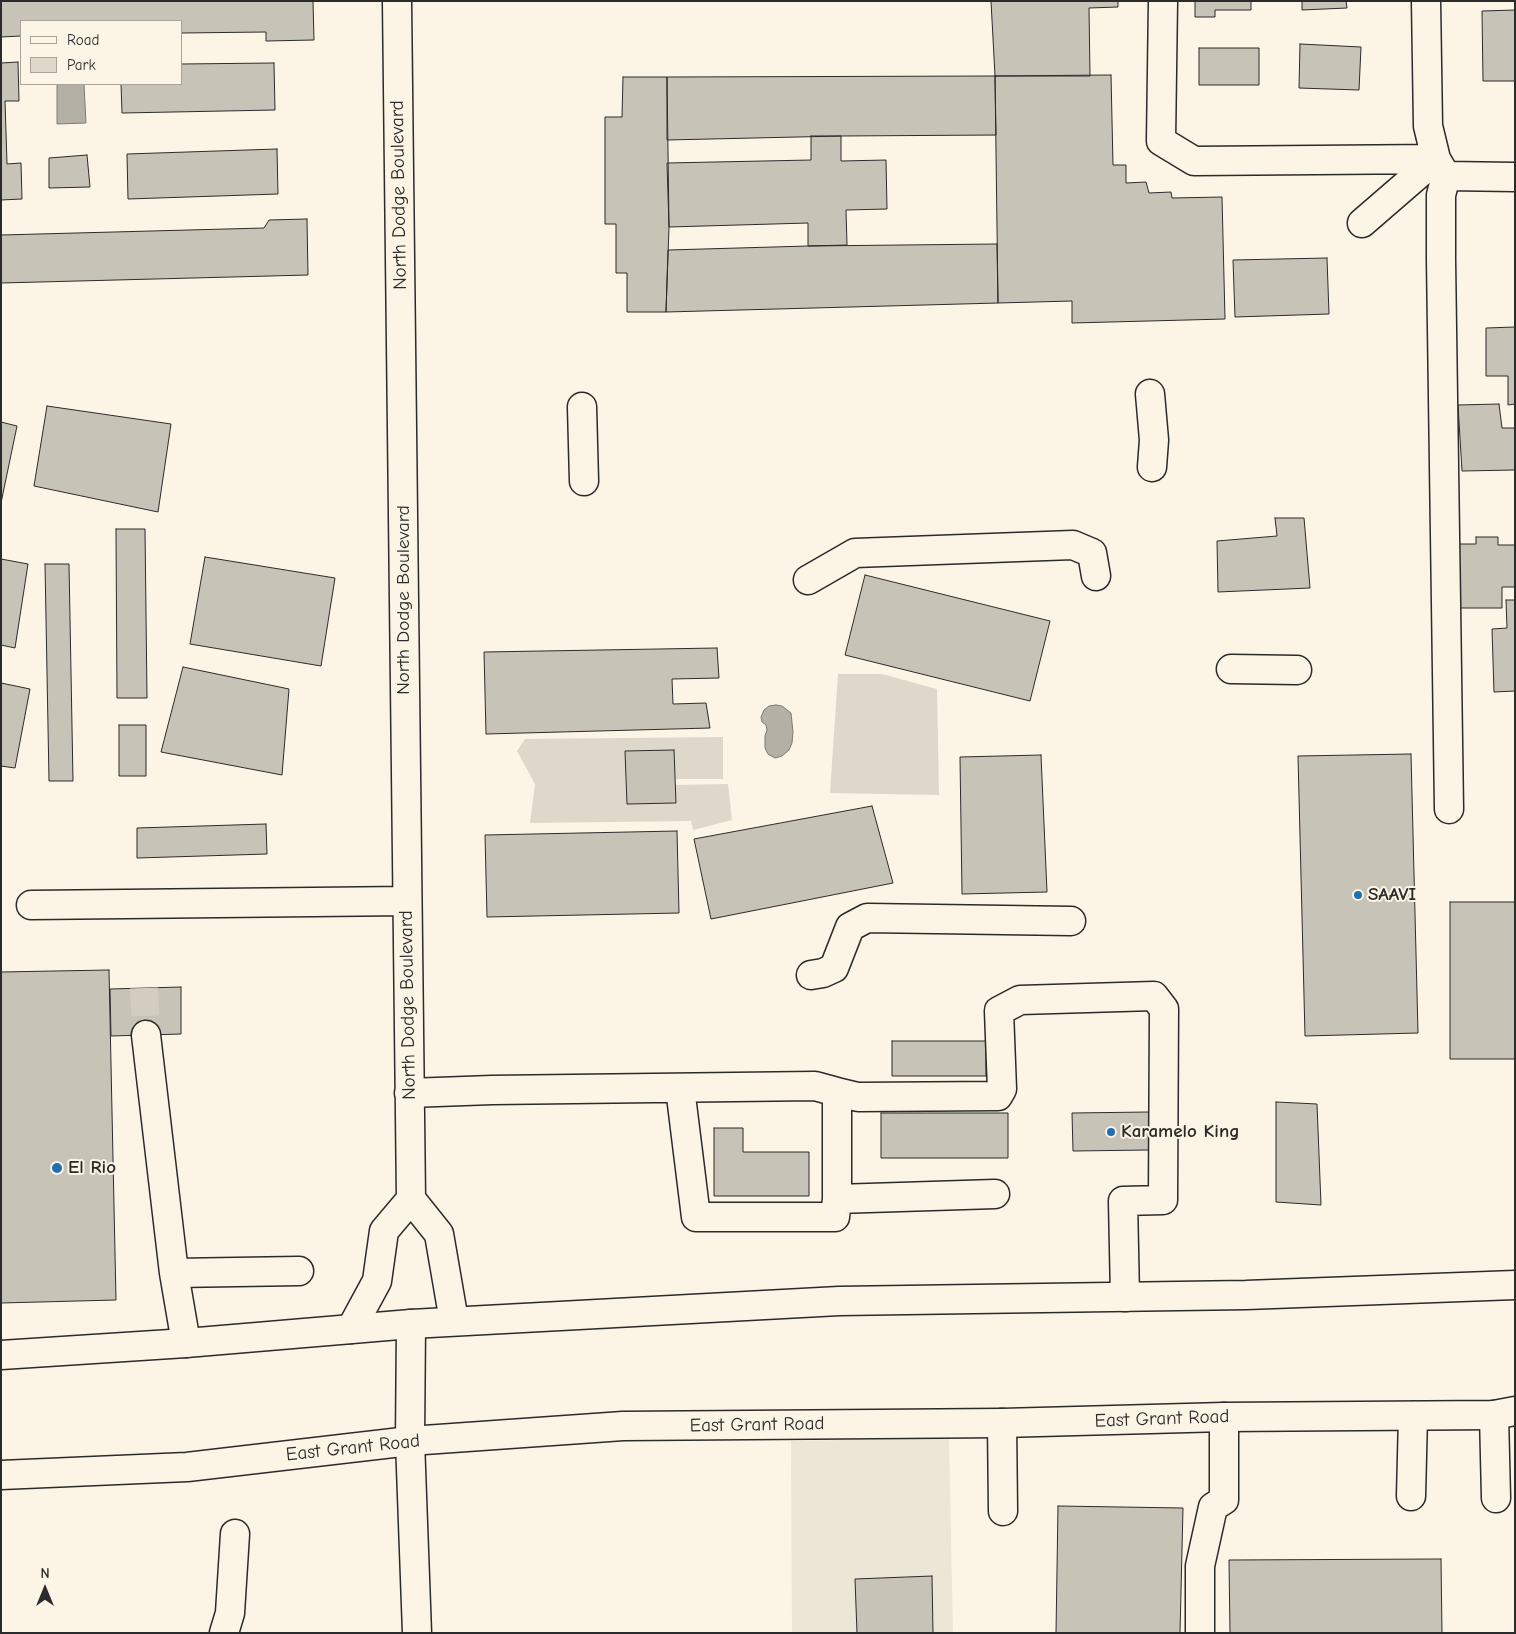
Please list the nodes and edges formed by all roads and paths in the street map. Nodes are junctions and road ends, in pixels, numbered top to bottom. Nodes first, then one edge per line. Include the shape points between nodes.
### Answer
1 (397, 1) edge
2 (1163, 1) edge
3 (1426, 1) edge
4 (1442, 170) junction
5 (1515, 177) edge
6 (1362, 223) dead end
7 (1150, 394) dead end
8 (582, 407) dead end
9 (1152, 467) dead end
10 (584, 481) dead end
11 (1096, 576) dead end
12 (808, 580) dead end
13 (1232, 669) dead end
14 (1297, 670) dead end
15 (1449, 809) dead end
16 (407, 901) junction
17 (31, 905) dead end
18 (1071, 921) dead end
19 (811, 975) dead end
20 (146, 1035) tunnel mouth
21 (680, 1088) junction
22 (837, 1092) junction
23 (409, 1093) junction
24 (994, 1194) dead end
25 (411, 1199) junction
26 (837, 1199) junction
27 (299, 1271) dead end
28 (174, 1273) junction
29 (1515, 1286) edge
30 (1125, 1298) junction
31 (454, 1321) junction
32 (411, 1324) junction
33 (351, 1329) junction
34 (186, 1342) junction
35 (1, 1355) edge
36 (1504, 1413) edge
37 (1413, 1416) junction
38 (1224, 1417) junction
39 (1002, 1423) junction
40 (410, 1441) junction
41 (1, 1475) edge
42 (1411, 1496) dead end
43 (1496, 1498) dead end
44 (1003, 1511) dead end
45 (235, 1534) dead end
46 (224, 1633) edge
47 (417, 1633) edge
48 (1200, 1633) edge

1 - 16 main road, North Dodge Boulevard
2 - 4 main road via 1161,141 1194,161
3 - 4 main road via 1428,126
4 - 5 main road
4 - 6 main road
4 - 15 main road
7 - 9 main road via 1154,440
8 - 10 main road
11 - 12 main road via 1092,553 1072,545 854,553
13 - 14 main road
16 - 17 main road
16 - 23 main road, North Dodge Boulevard
18 - 19 main road via 867,918 850,928 834,968
20 - 28 main road
21 - 22 main road via 815,1086
21 - 23 main road
21 - 26 main road via 696,1217 835,1216
22 - 26 main road
22 - 30 main road via 858,1097 998,1096 1002,1089 999,1011 1020,1000 1154,996 1164,1009 1163,1200 1123,1200
23 - 25 main road, North Dodge Boulevard
24 - 26 main road
25 - 31 main road via 439,1234
25 - 33 main road via 384,1231 377,1281
27 - 28 main road
28 - 34 main road
29 - 30 main road
30 - 31 main road via 838,1301
31 - 32 main road
32 - 33 main road
32 - 40 main road
33 - 34 main road
34 - 35 main road
36 - 37 main road, East Grant Road
36 - 43 main road
37 - 38 main road, East Grant Road
37 - 42 main road
38 - 39 main road, East Grant Road
38 - 48 main road via 1224,1500 1213,1507 1200,1566
39 - 40 main road, East Grant Road via 623,1426
39 - 44 main road
40 - 41 main road, East Grant Road via 187,1467
40 - 47 main road
45 - 46 main road via 230,1613

